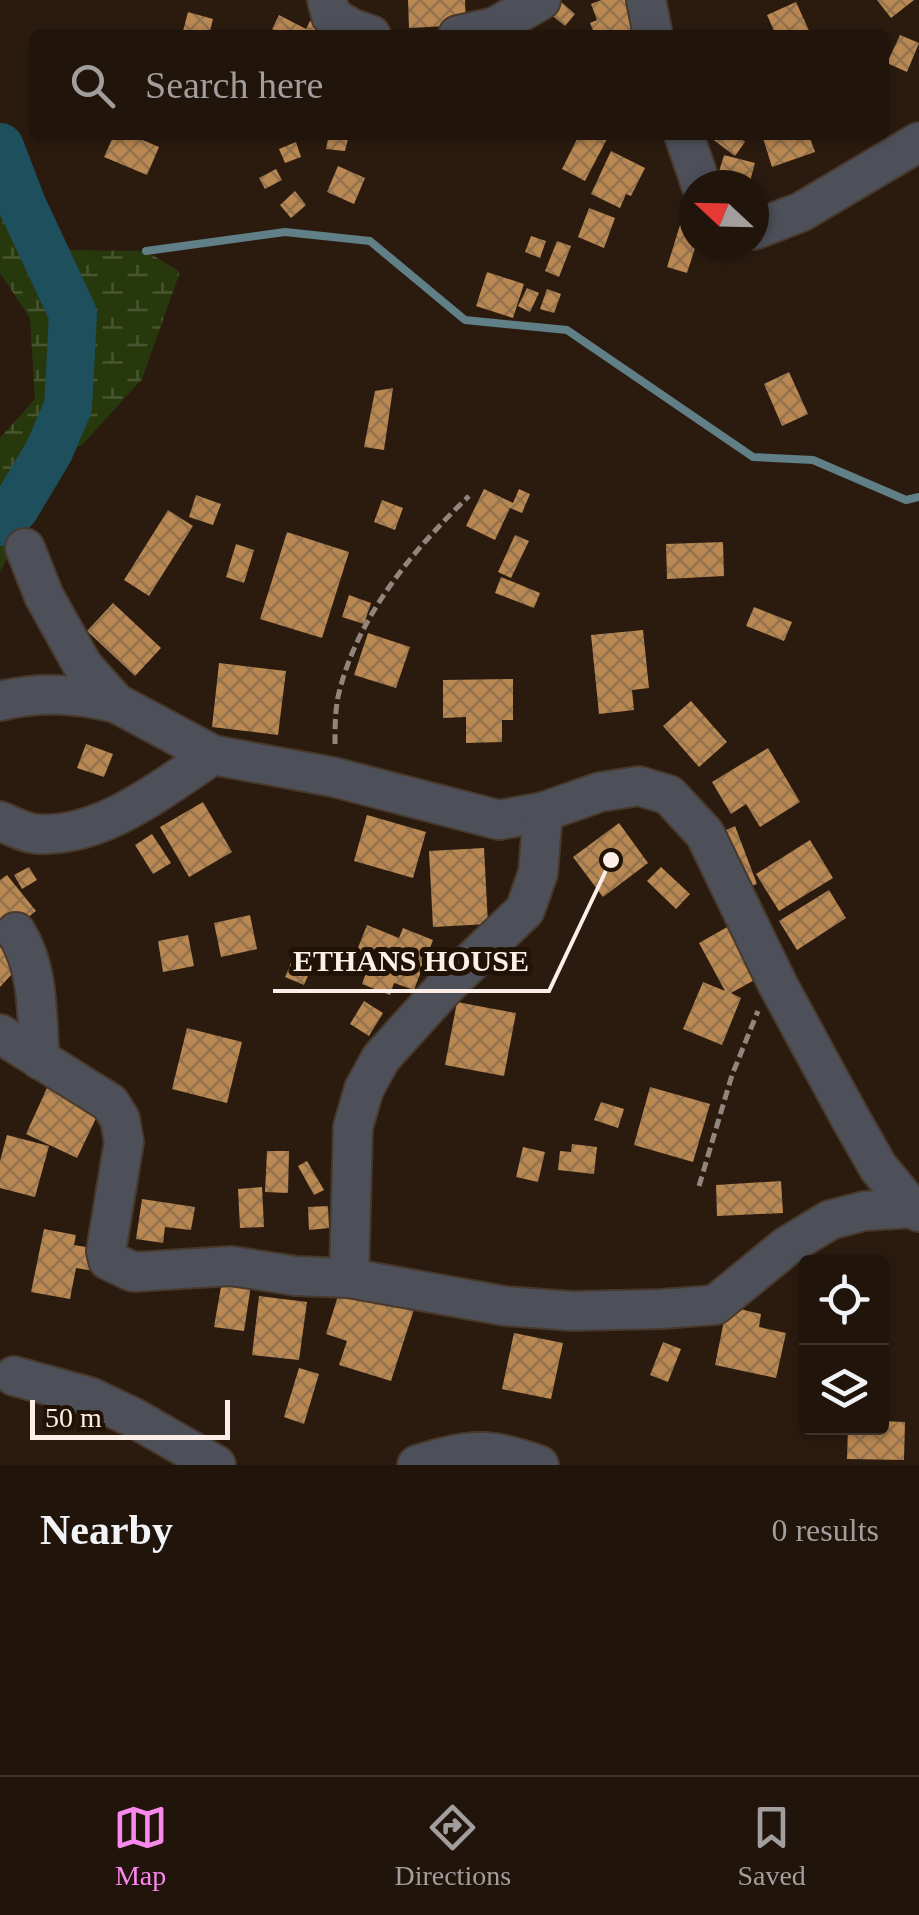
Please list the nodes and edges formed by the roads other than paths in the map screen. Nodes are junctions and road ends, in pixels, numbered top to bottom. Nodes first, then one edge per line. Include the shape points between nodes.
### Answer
1 (327, 0) edge
2 (542, 0) edge
3 (646, 0) edge
4 (357, 30) edge
5 (482, 30) edge
6 (652, 30) edge
7 (686, 140) edge
8 (919, 142) edge
9 (696, 170) edge
10 (769, 224) edge
11 (25, 548) dead end
12 (0, 700) edge
13 (116, 704) junction
14 (213, 755) junction
15 (543, 812) junction
16 (0, 821) edge
17 (16, 932) dead end
18 (0, 1034) edge
19 (40, 1060) junction
20 (915, 1210) edge
21 (349, 1278) junction
22 (14, 1376) dead end
23 (216, 1465) edge
24 (417, 1465) edge
25 (540, 1465) edge

1 - 4 street via 331,16
2 - 5 street
3 - 6 street
7 - 9 street
8 - 10 street
11 - 13 street via 84,666
12 - 13 street via 73,694
13 - 14 street
14 - 15 street via 333,777 500,820
14 - 16 street via 85,830 35,834
15 - 20 street via 640,786 669,796 705,834 878,1167
15 - 21 street via 538,873 524,910 381,1058 364,1090 352,1126
17 - 19 street via 34,974
18 - 19 street
19 - 21 street via 110,1103 120,1119 124,1142 108,1260 133,1272 231,1266
20 - 21 street via 830,1220 715,1305 522,1308
22 - 23 street via 90,1397
24 - 25 street via 454,1452 500,1451

